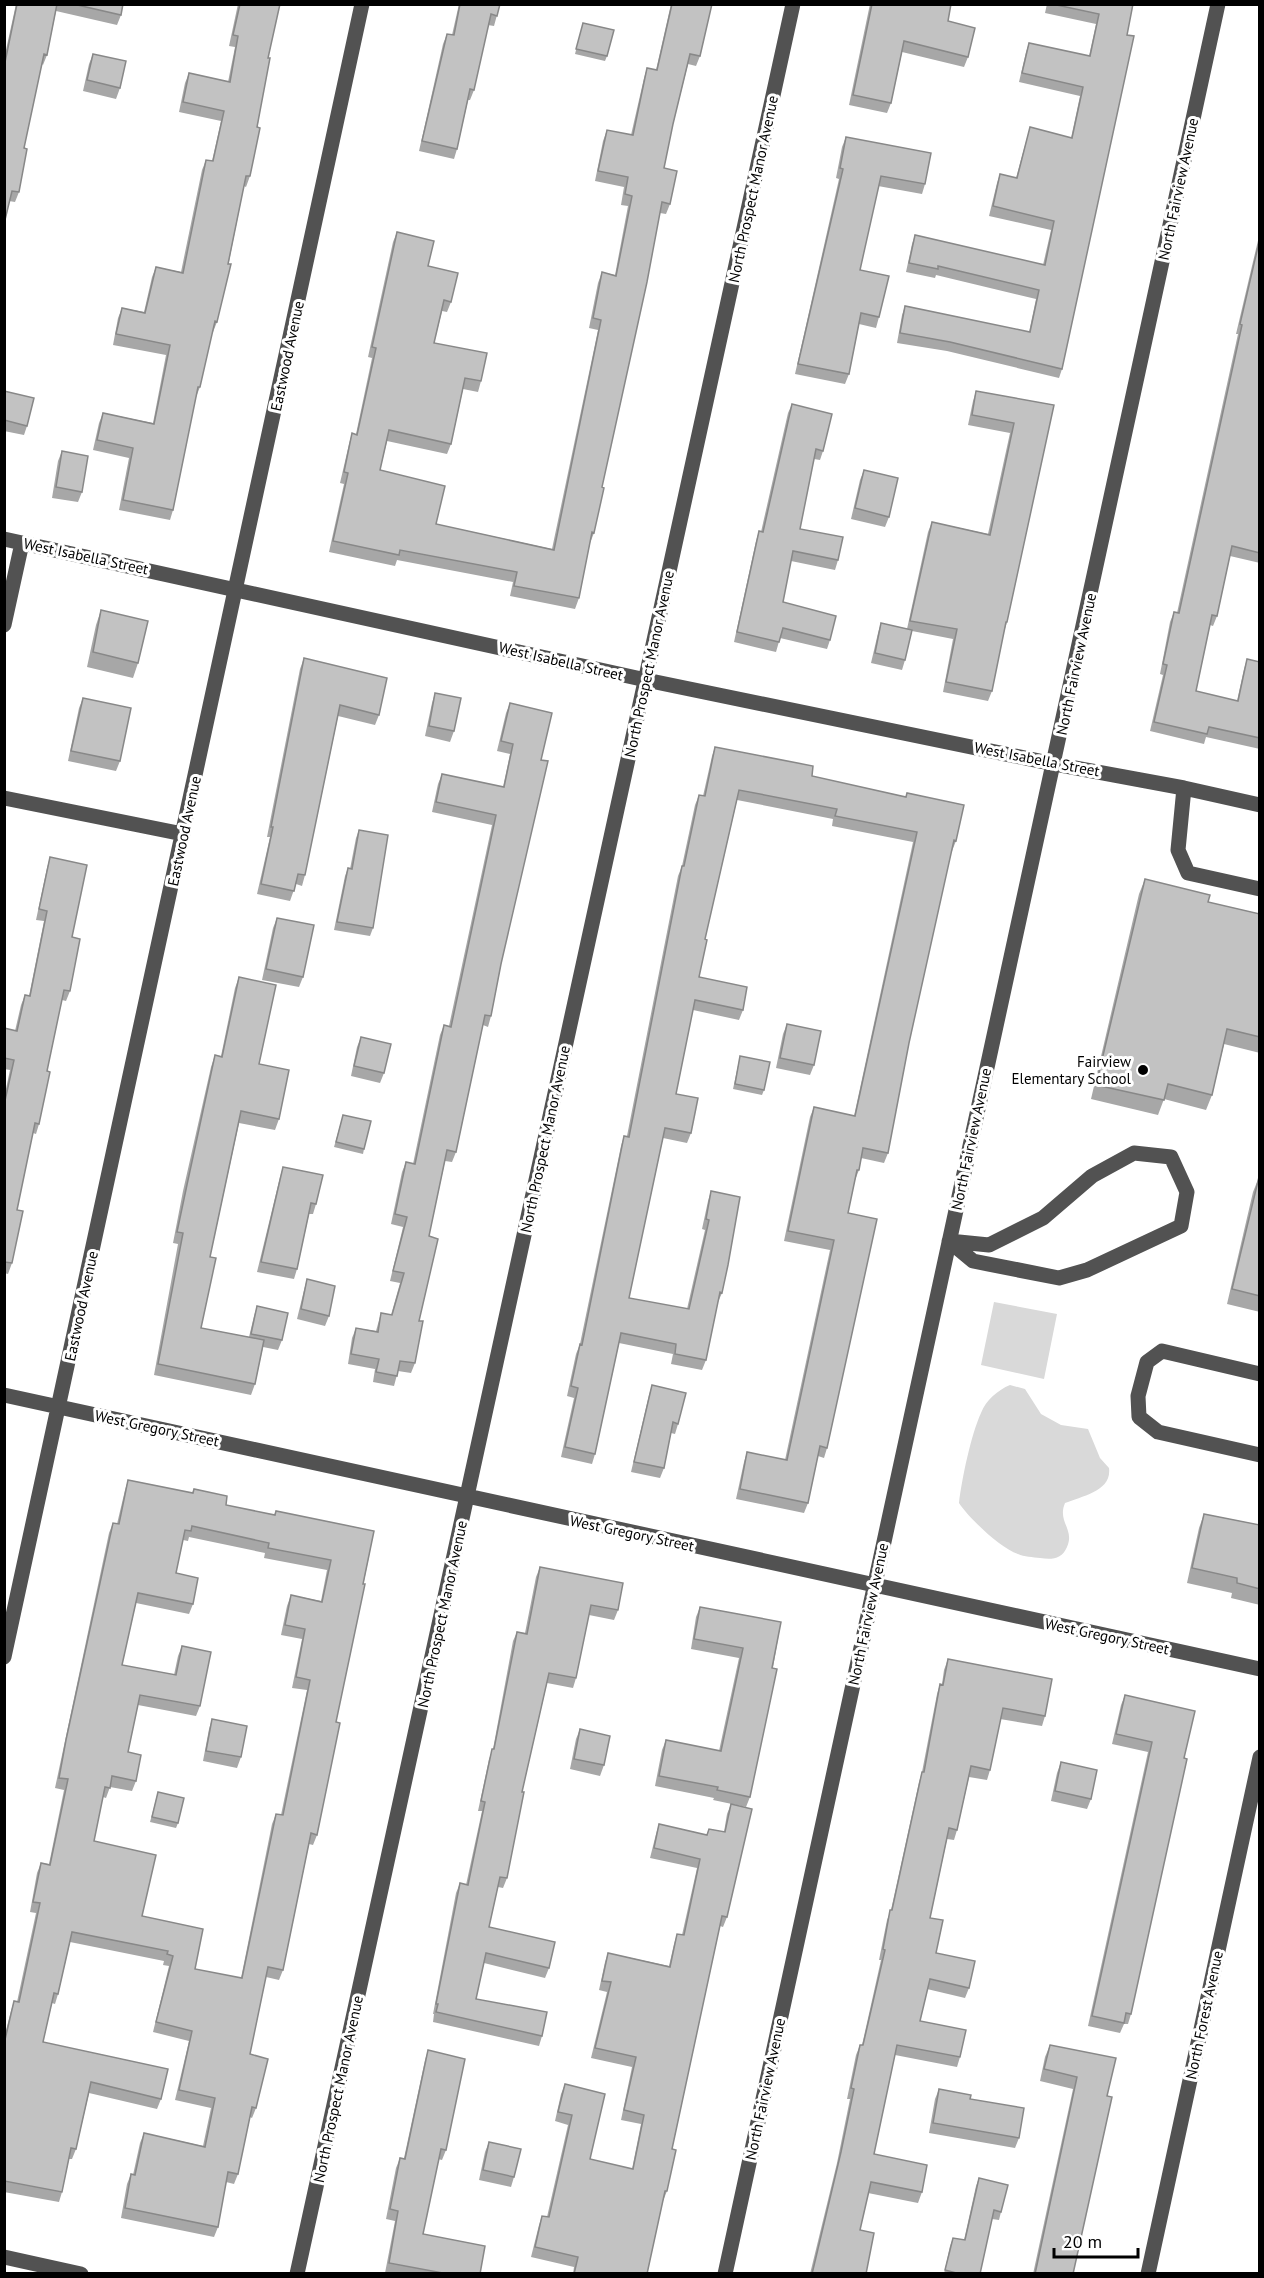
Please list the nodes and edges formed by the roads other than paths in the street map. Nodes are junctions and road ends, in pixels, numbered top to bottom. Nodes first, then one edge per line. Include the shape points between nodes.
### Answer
1 (362, 4) edge
2 (793, 4) edge
3 (1218, 4) edge
4 (4, 539) edge
5 (22, 543) junction
6 (237, 588) junction
7 (4, 625) edge
8 (646, 680) junction
9 (1054, 764) junction
10 (1184, 788) junction
11 (4, 798) edge
12 (1260, 805) edge
13 (183, 834) junction
14 (1260, 889) edge
15 (949, 1241) junction
16 (1260, 1374) edge
17 (4, 1395) edge
18 (59, 1407) junction
19 (1260, 1455) edge
20 (467, 1497) junction
21 (874, 1586) junction
22 (4, 1657) edge
23 (1260, 1669) edge
24 (1260, 1757) edge
25 (4, 2257) edge
26 (81, 2274) edge
27 (297, 2274) edge
28 (725, 2274) edge
29 (1148, 2274) edge

1 - 6 street, Eastwood Avenue
2 - 8 street, North Prospect Manor Avenue
3 - 9 street, North Fairview Avenue
4 - 5 street, West Isabella Street
5 - 6 street, West Isabella Street
5 - 7 street
6 - 8 street, West Isabella Street
6 - 13 street, Eastwood Avenue
8 - 9 street, West Isabella Street
8 - 20 street, North Prospect Manor Avenue
9 - 10 street, West Isabella Street
9 - 15 street, North Fairview Avenue
10 - 12 street, West Isabella Street
10 - 14 street via 1178,850 1188,873
11 - 13 street
13 - 18 street, Eastwood Avenue
15 - 15 street via 973,1261 1059,1278 1087,1270 1181,1226 1187,1192 1171,1157 1134,1153 1092,1176 1043,1218 988,1245
15 - 21 street, North Fairview Avenue
16 - 19 street via 1162,1351 1147,1362 1138,1396 1139,1417 1158,1432
17 - 18 street, West Gregory Street
18 - 20 street, West Gregory Street
18 - 22 street, Eastwood Avenue
20 - 21 street, West Gregory Street
20 - 27 street, North Prospect Manor Avenue
21 - 23 street, West Gregory Street
21 - 28 street, North Fairview Avenue
24 - 29 street, North Forest Avenue
25 - 26 street

